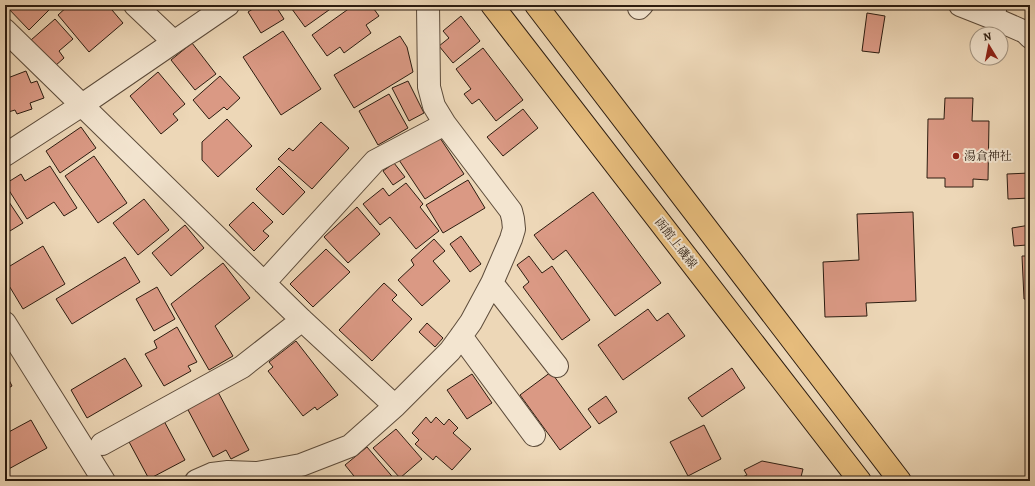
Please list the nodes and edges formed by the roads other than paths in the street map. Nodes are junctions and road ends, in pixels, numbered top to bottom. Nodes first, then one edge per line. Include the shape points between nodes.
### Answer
1 (135, 5) edge
2 (228, 5) edge
3 (428, 5) edge
4 (492, 5) edge
5 (536, 5) edge
6 (960, 5) edge
7 (995, 11) edge
8 (5, 30) edge
9 (1030, 38) edge
10 (174, 42) junction
11 (82, 105) junction
12 (445, 124) junction
13 (5, 155) edge
14 (264, 283) junction
15 (492, 283) junction
16 (302, 320) junction
17 (5, 323) edge
18 (461, 336) junction
19 (557, 366) dead end
20 (395, 406) junction
21 (534, 435) dead end
22 (102, 444) dead end
23 (901, 479) edge
24 (104, 481) edge
25 (196, 481) edge
26 (860, 481) edge

1 - 10 street
2 - 10 street
3 - 12 street via 428,87 434,106
4 - 26 main road, 函館上磯線
5 - 23 main road
6 - 7 street
7 - 9 street
8 - 11 street
10 - 11 street
11 - 13 street
11 - 14 street
12 - 14 street via 375,161
12 - 15 street via 511,210 514,219 511,240
14 - 16 street
15 - 18 street
15 - 19 street
16 - 20 street
16 - 22 street via 242,367
17 - 24 street
18 - 20 street via 450,351
18 - 21 street
20 - 25 street via 350,446 318,460 257,473 212,474

